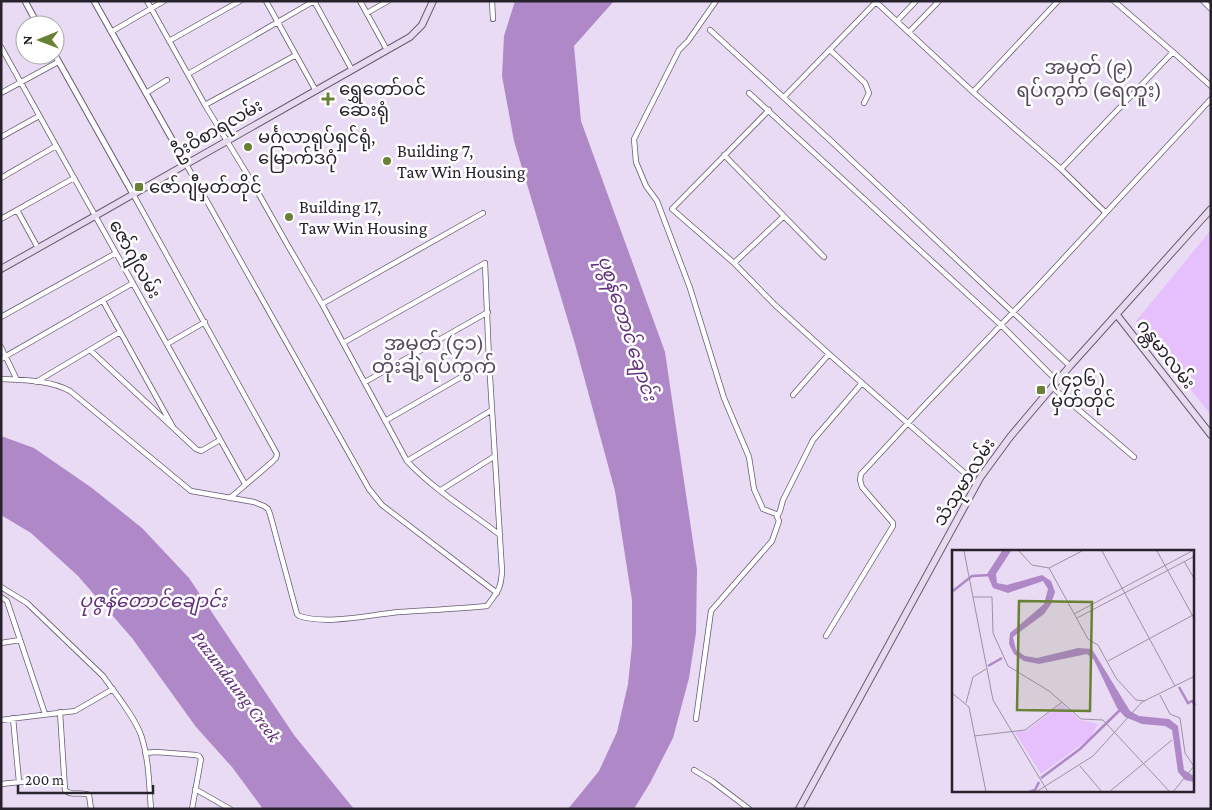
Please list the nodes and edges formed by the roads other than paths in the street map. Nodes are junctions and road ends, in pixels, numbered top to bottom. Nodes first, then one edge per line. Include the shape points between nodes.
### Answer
1 (25, 1) edge
2 (94, 1) edge
3 (147, 1) edge
4 (164, 1) edge
5 (240, 1) edge
6 (266, 1) edge
7 (314, 1) edge
8 (360, 1) edge
9 (388, 1) edge
10 (433, 1) edge
11 (492, 1) edge
12 (716, 1) edge
13 (916, 1) edge
14 (939, 1) edge
15 (1058, 1) edge
16 (1114, 1) edge
17 (1203, 1) edge
18 (876, 2) edge
19 (151, 9) junction
20 (1211, 9) edge
21 (367, 13) junction
22 (33, 15) edge
23 (493, 18) dead end
24 (897, 21) junction
25 (278, 22) junction
26 (710, 30) dead end
27 (111, 32) junction
28 (909, 32) junction
29 (169, 41) junction
30 (2, 48) edge
31 (387, 50) junction
32 (830, 50) junction
33 (1173, 52) junction
34 (296, 55) junction
35 (52, 65) edge
36 (60, 65) edge
37 (352, 70) junction
38 (188, 74) junction
39 (167, 80) dead end
40 (20, 82) junction
41 (1211, 86) edge
42 (316, 90) junction
43 (1, 92) edge
44 (973, 92) junction
45 (146, 93) junction
46 (749, 94) dead end
47 (784, 97) junction
48 (1211, 99) edge
49 (864, 102) dead end
50 (205, 105) junction
51 (768, 110) junction
52 (39, 116) junction
53 (1, 137) edge
54 (227, 141) junction
55 (56, 146) junction
56 (724, 156) junction
57 (185, 164) junction
58 (1061, 170) junction
59 (1, 178) edge
60 (74, 178) junction
61 (138, 192) junction
62 (1211, 209) edge
63 (17, 210) junction
64 (1106, 212) junction
65 (483, 213) dead end
66 (96, 216) junction
67 (784, 216) junction
68 (1, 220) edge
69 (38, 248) junction
70 (116, 252) junction
71 (824, 256) dead end
72 (734, 263) junction
73 (1, 268) edge
74 (133, 283) junction
75 (103, 301) junction
76 (322, 304) junction
77 (488, 312) junction
78 (1013, 312) junction
79 (1117, 315) junction
80 (1, 317) edge
81 (205, 322) junction
82 (1000, 325) junction
83 (120, 332) junction
84 (343, 343) junction
85 (166, 344) junction
86 (1, 347) edge
87 (90, 350) junction
88 (829, 354) junction
89 (7, 356) junction
90 (1, 359) edge
91 (489, 361) junction
92 (1070, 366) junction
93 (1, 379) edge
94 (17, 380) junction
95 (1057, 381) junction
96 (36, 382) junction
97 (365, 382) junction
98 (862, 383) junction
99 (1052, 387) junction
100 (793, 395) dead end
101 (492, 410) junction
102 (385, 421) junction
103 (908, 423) junction
104 (175, 430) junction
105 (1211, 435) edge
106 (220, 440) junction
107 (495, 456) junction
108 (1134, 457) dead end
109 (407, 461) junction
110 (245, 484) junction
111 (977, 484) junction
112 (441, 490) junction
113 (230, 498) junction
114 (777, 517) junction
115 (500, 534) junction
116 (1, 587) edge
117 (497, 593) junction
118 (1, 597) edge
119 (826, 636) dead end
120 (20, 640) junction
121 (1, 643) edge
122 (113, 689) junction
123 (60, 712) junction
124 (45, 714) junction
125 (14, 718) junction
126 (696, 719) dead end
127 (1, 720) edge
128 (145, 753) junction
129 (694, 770) dead end
130 (40, 780) dead end
131 (19, 782) junction
132 (1, 784) edge
133 (195, 789) junction
134 (91, 809) edge
135 (150, 809) edge
136 (192, 809) edge
137 (230, 809) edge
138 (749, 809) edge
139 (799, 809) edge

1 - 22 street
2 - 27 street
3 - 19 street
4 - 19 street
5 - 29 street
6 - 25 street
7 - 25 street
7 - 37 street
8 - 21 street
9 - 21 street
10 - 31 main road, ဦးဝိစာရလမ်း via 422,25 410,37
11 - 23 street
12 - 114 street via 679,50 634,139 636,162 646,186 657,201 690,288 724,398 748,457 754,489 762,509
13 - 24 street
14 - 28 street
15 - 44 street
16 - 33 street
17 - 20 street
18 - 24 street
18 - 32 street
19 - 27 street
19 - 29 street
21 - 31 street
24 - 28 street
25 - 34 street
25 - 38 street
26 - 47 street
27 - 45 street
28 - 44 street
29 - 38 street
30 - 40 street, ဇော်ဂျီလမ်း
31 - 37 main road, ဦးဝိစာရလမ်း
32 - 47 street
32 - 49 street via 865,83 869,93
33 - 41 street
33 - 58 street
34 - 42 street
34 - 50 street
35 - 40 street
36 - 61 street
37 - 42 main road, ဦးဝိစာရလမ်း
38 - 50 street
39 - 45 street
40 - 43 street
40 - 52 street, ဇော်ဂျီလမ်း
42 - 54 main road, ဦးဝိစာရလမ်း
44 - 58 street
45 - 57 street
46 - 51 street
47 - 78 street
48 - 64 street
50 - 54 street
51 - 56 street
51 - 82 street
52 - 53 street
52 - 55 street, ဇော်ဂျီလမ်း
54 - 57 main road, ဦးဝိစာရလမ်း
54 - 76 street
55 - 59 street
55 - 60 street, ဇော်ဂျီလမ်း
56 - 67 street
56 - 72 street via 672,209
57 - 61 main road, ဦးဝိစာရလမ်း
57 - 117 street via 369,489 382,505
58 - 64 street
60 - 63 street
60 - 66 street, ဇော်ဂျီလမ်း
61 - 66 main road, ဦးဝိစာရလမ်း
61 - 81 street
62 - 79 main road, သံသုမာလမ်း
63 - 68 street
63 - 69 street
64 - 78 street
65 - 76 street
66 - 69 main road, ဦးဝိစာရလမ်း
66 - 70 street, ဇော်ဂျီလမ်း
67 - 71 street
67 - 72 street
69 - 73 main road, ဦးဝိစာရလမ်း
70 - 74 street, ဇော်ဂျီလမ်း
70 - 80 street
72 - 88 street
74 - 75 street
74 - 85 street, ဇော်ဂျီလမ်း
75 - 83 street
75 - 89 street
76 - 84 street
77 - 84 street via 485,264
77 - 91 street
77 - 97 street
78 - 82 street
78 - 92 street
79 - 92 main road, သံသုမာလမ်း
79 - 105 main road, ဂန္တမာလမ်း
81 - 85 street
81 - 110 street via 277,454
82 - 95 street
82 - 103 street
83 - 87 street
83 - 104 street
84 - 97 street
85 - 106 street, ဇော်ဂျီလမ်း
86 - 89 street
87 - 96 street
87 - 104 street
88 - 98 street
88 - 100 street
89 - 90 street
89 - 94 street
91 - 101 street
91 - 102 street
92 - 95 main road, သံသုမာလမ်း
93 - 94 street
94 - 96 street
95 - 99 main road, သံသုမာလမ်း
96 - 113 street via 70,391 191,491
97 - 102 street
98 - 103 street
98 - 114 street via 813,440
99 - 108 street
99 - 111 main road, သံသုမာလမ်း via 1010,437
101 - 107 street
101 - 109 street
102 - 109 street
103 - 111 street
103 - 119 street via 861,474 862,487 893,526
104 - 106 street via 199,451
106 - 110 street, ဇော်ဂျီလမ်း
107 - 112 street
107 - 115 street
109 - 112 street
110 - 113 street
111 - 139 main road, သံသုမာလမ်း
112 - 115 street
113 - 117 street via 254,502 268,509 299,616 325,620 487,606
114 - 126 street via 779,521 772,541 711,611
115 - 117 street via 502,571
116 - 122 street via 27,603
118 - 120 street via 7,601
120 - 121 street
120 - 124 street
122 - 123 street via 79,709
122 - 128 street via 135,723
123 - 124 street
123 - 134 street via 65,790 89,795
124 - 125 street
125 - 127 street
125 - 131 street
128 - 133 street via 199,756
128 - 135 street
129 - 138 street
130 - 131 street
131 - 132 street
133 - 136 street
133 - 137 street

